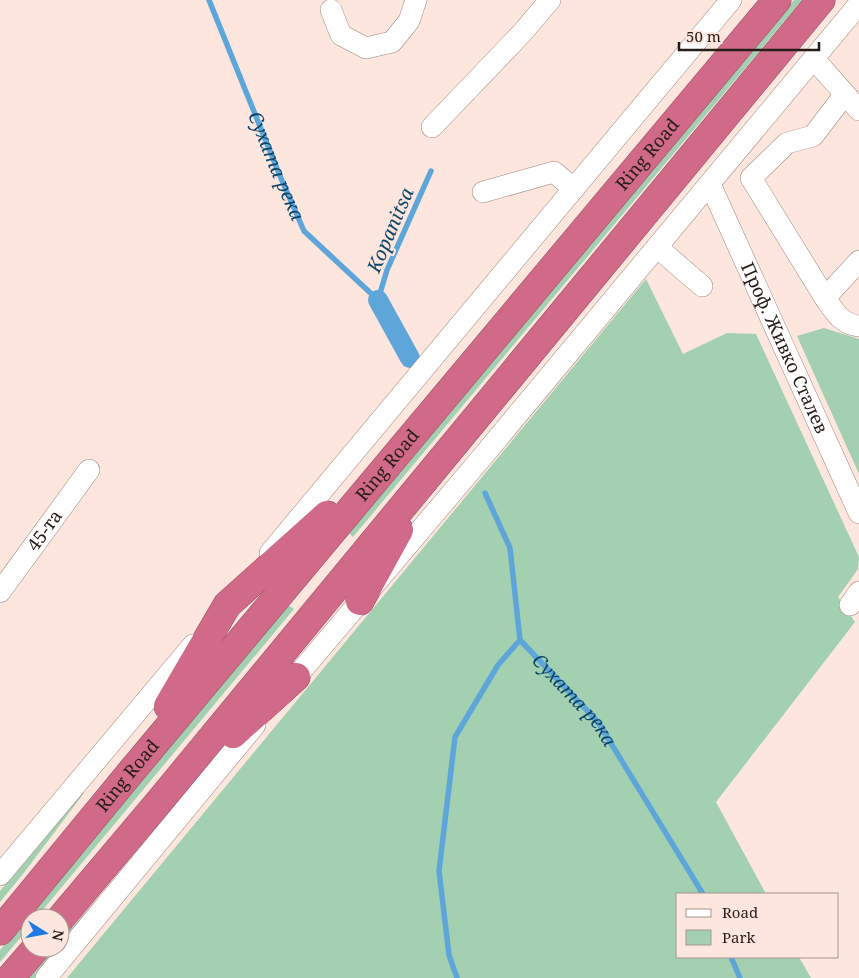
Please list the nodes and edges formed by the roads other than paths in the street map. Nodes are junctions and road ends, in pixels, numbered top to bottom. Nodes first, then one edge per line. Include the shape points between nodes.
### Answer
1 (416, 0) edge
2 (550, 0) edge
3 (777, 0) edge
4 (821, 0) edge
5 (722, 3) edge
6 (859, 4) edge
7 (332, 10) dead end
8 (814, 59) junction
9 (845, 94) junction
10 (859, 110) edge
11 (432, 127) dead end
12 (710, 184) junction
13 (574, 188) junction
14 (483, 192) dead end
15 (657, 247) junction
16 (859, 261) edge
17 (702, 286) dead end
18 (824, 298) junction
19 (859, 326) edge
20 (400, 450) junction
21 (90, 470) dead end
22 (430, 474) junction
23 (859, 513) edge
24 (0, 592) edge
25 (360, 601) junction
26 (227, 605) junction
27 (296, 677) junction
28 (130, 773) junction
29 (163, 797) junction
30 (0, 875) edge
31 (69, 908) edge
32 (0, 931) edge
33 (27, 958) edge
34 (10, 978) edge
35 (46, 978) edge

1 - 7 street via 409,21 392,42 366,48 342,35
2 - 11 street
3 - 20 highway, Ring Road
4 - 22 highway, Ring Road
5 - 13 street
6 - 8 street
8 - 9 street
8 - 12 street
9 - 10 street
9 - 18 street via 813,136 787,142 751,178
12 - 15 street
12 - 23 street, Проф. Живко Сталев
13 - 14 street via 554,172
13 - 26 street
15 - 17 street
15 - 25 street
16 - 18 street
18 - 19 street via 848,325
20 - 26 highway
20 - 28 highway, Ring Road
21 - 24 street, 45-та
22 - 25 highway
22 - 29 highway, Ring Road
25 - 27 street
26 - 28 highway
26 - 30 street
27 - 29 highway
27 - 35 street
28 - 32 highway, Ring Road
29 - 31 highway, Ring Road
33 - 34 highway

